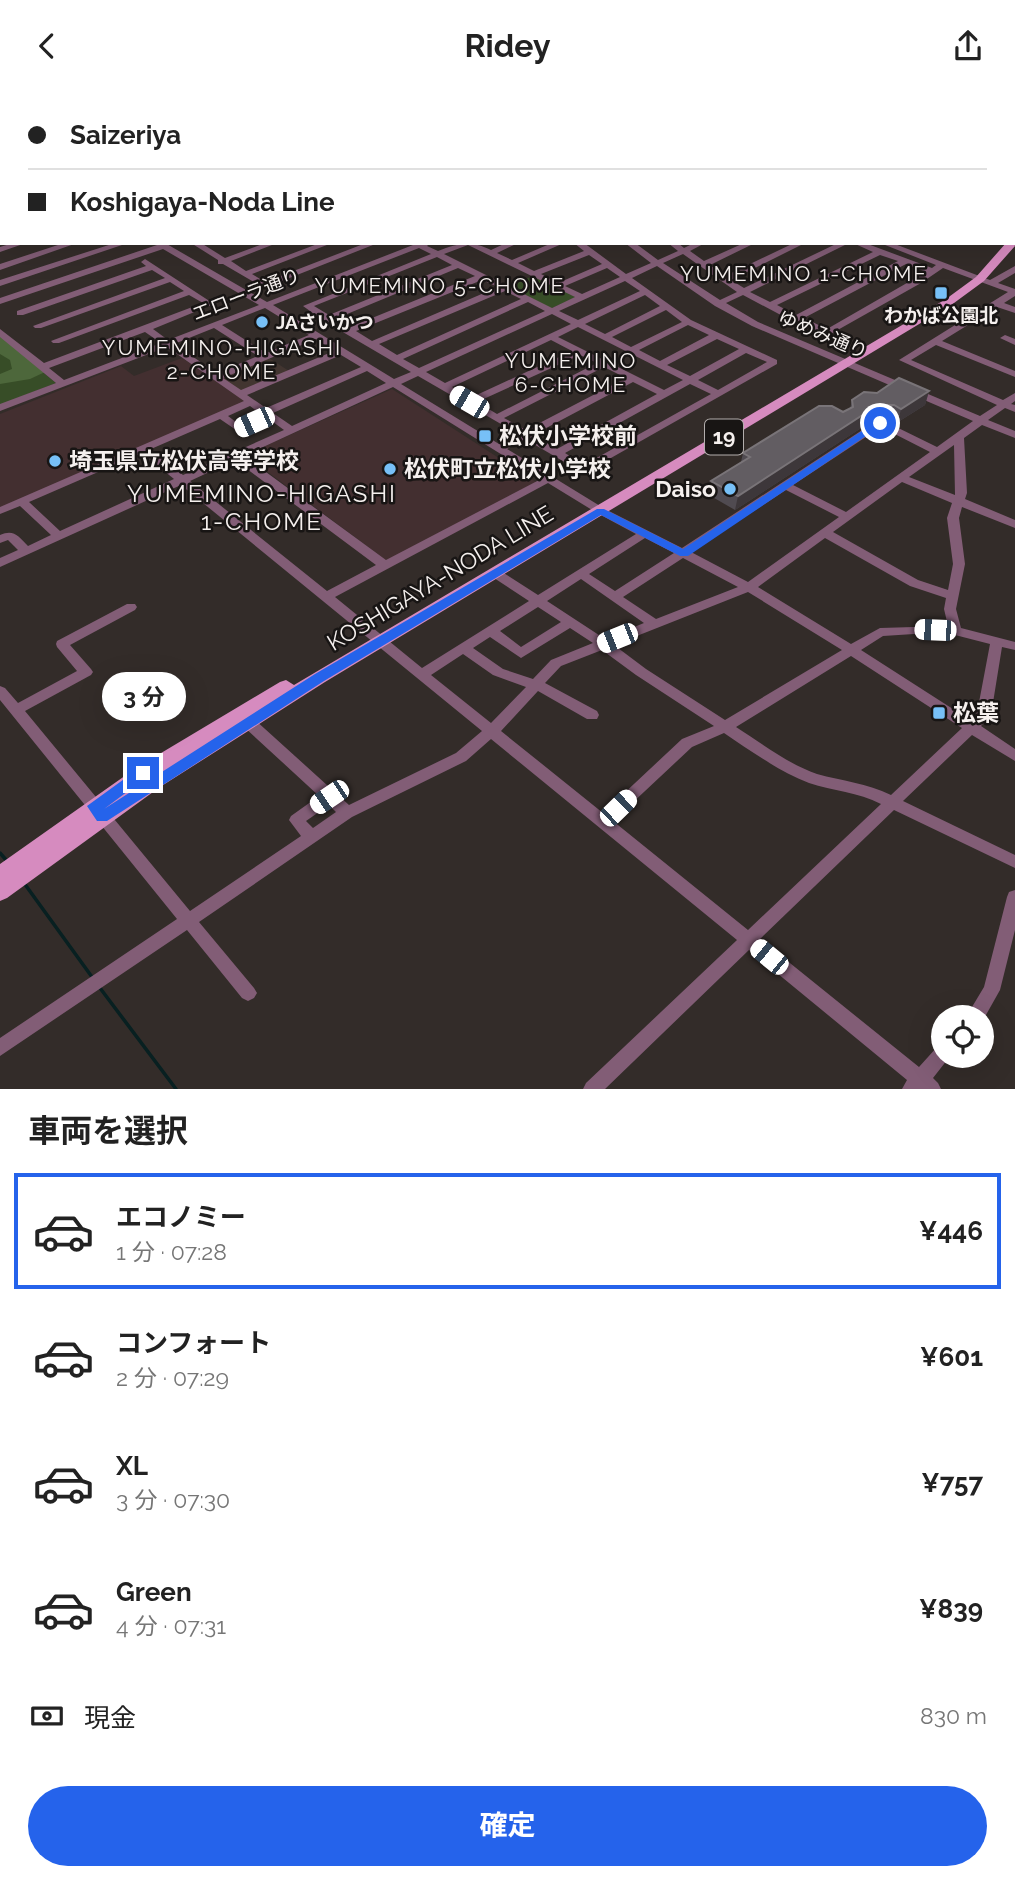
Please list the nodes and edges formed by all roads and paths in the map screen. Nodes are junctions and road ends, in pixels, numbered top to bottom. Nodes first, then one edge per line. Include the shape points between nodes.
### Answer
1 (67, 245) edge
2 (114, 245) edge
3 (119, 245) edge
4 (161, 245) edge
5 (268, 245) edge
6 (323, 245) edge
7 (369, 245) edge
8 (417, 245) edge
9 (422, 245) edge
10 (463, 245) edge
11 (472, 245) edge
12 (509, 245) edge
13 (555, 245) edge
14 (580, 245) edge
15 (632, 245) edge
16 (674, 245) edge
17 (698, 245) edge
18 (747, 245) edge
19 (797, 245) edge
20 (841, 245) edge
21 (1000, 245) edge
22 (1010, 245) edge
23 (200, 246) edge
24 (882, 247) edge
25 (589, 252) junction
26 (490, 253) junction
27 (684, 253) junction
28 (135, 255) junction
29 (437, 255) junction
30 (224, 261) junction
31 (905, 261) junction
32 (512, 263) junction
33 (658, 264) junction
34 (458, 265) junction
35 (606, 265) junction
36 (703, 265) junction
37 (942, 265) junction
38 (0, 267) edge
39 (152, 267) junction
40 (203, 269) junction
41 (1015, 269) edge
42 (932, 271) junction
43 (245, 274) junction
44 (534, 274) junction
45 (481, 277) junction
46 (625, 278) junction
47 (171, 279) junction
48 (980, 279) junction
49 (724, 280) junction
50 (0, 283) edge
51 (558, 286) junction
52 (504, 288) junction
53 (191, 291) junction
54 (645, 292) junction
55 (743, 292) junction
56 (1015, 292) edge
57 (583, 297) junction
58 (1, 300) edge
59 (526, 300) junction
60 (996, 303) junction
61 (718, 304) junction
62 (266, 305) junction
63 (769, 306) junction
64 (666, 307) junction
65 (1015, 310) edge
66 (551, 312) junction
67 (20, 313) junction
68 (327, 319) junction
69 (795, 319) junction
70 (688, 322) junction
71 (215, 325) junction
72 (577, 325) junction
73 (38, 327) junction
74 (146, 328) junction
75 (349, 331) junction
76 (0, 332) edge
77 (717, 335) junction
78 (316, 336) junction
79 (552, 337) junction
80 (604, 338) junction
81 (1005, 338) dead end
82 (56, 341) junction
83 (935, 341) junction
84 (1015, 342) edge
85 (167, 343) junction
86 (372, 344) junction
87 (746, 349) junction
88 (580, 351) junction
89 (631, 351) junction
90 (340, 352) junction
91 (74, 355) junction
92 (265, 357) junction
93 (397, 358) junction
94 (842, 362) junction
95 (604, 363) junction
96 (659, 365) junction
97 (42, 367) junction
98 (367, 368) junction
99 (419, 372) junction
100 (1015, 374) edge
101 (216, 377) junction
102 (633, 378) junction
103 (690, 380) junction
104 (63, 384) junction
105 (394, 384) junction
106 (445, 387) junction
107 (240, 394) junction
108 (665, 394) junction
109 (719, 394) junction
110 (1015, 396) edge
111 (251, 402) junction
112 (469, 402) junction
113 (1004, 405) junction
114 (0, 408) edge
115 (1015, 409) edge
116 (268, 414) junction
117 (221, 415) junction
118 (496, 418) junction
119 (982, 421) junction
120 (291, 430) junction
121 (525, 434) junction
122 (1015, 435) edge
123 (959, 438) junction
124 (144, 449) junction
125 (498, 449) junction
126 (939, 452) junction
127 (557, 453) junction
128 (236, 455) junction
129 (902, 478) junction
130 (183, 479) junction
131 (548, 479) junction
132 (785, 485) junction
133 (958, 500) junction
134 (22, 502) junction
135 (596, 508) junction
136 (0, 511) edge
137 (847, 517) junction
138 (1015, 524) edge
139 (825, 533) junction
140 (644, 534) junction
141 (59, 536) junction
142 (0, 540) edge
143 (26, 551) junction
144 (684, 553) junction
145 (0, 563) edge
146 (386, 566) junction
147 (495, 573) junction
148 (581, 574) junction
149 (749, 587) junction
150 (951, 595) junction
151 (325, 597) junction
152 (615, 597) junction
153 (538, 601) junction
154 (131, 607) dead end
155 (570, 622) junction
156 (654, 624) junction
157 (491, 631) junction
158 (956, 631) junction
159 (377, 638) junction
160 (997, 640) junction
161 (603, 644) junction
162 (1015, 646) edge
163 (464, 648) junction
164 (850, 649) junction
165 (422, 674) junction
166 (534, 685) junction
167 (0, 691) edge
168 (16, 711) junction
169 (592, 715) dead end
170 (248, 722) junction
171 (724, 727) junction
172 (972, 727) junction
173 (493, 730) junction
174 (1015, 757) edge
175 (329, 797) junction
176 (893, 802) junction
177 (98, 812) junction
178 (347, 813) junction
179 (603, 823) junction
180 (312, 838) junction
181 (1015, 862) edge
182 (0, 875) edge
183 (0, 892) edge
184 (1015, 897) edge
185 (189, 922) junction
186 (748, 940) junction
187 (248, 993) dead end
188 (983, 1005) edge
189 (0, 1048) edge
190 (933, 1068) edge
191 (921, 1086) edge
192 (592, 1089) edge

1 - 38 street
2 - 50 street
3 - 28 street
4 - 28 street
4 - 40 street
5 - 30 street
6 - 43 street
7 - 43 street via 264,285
8 - 62 street, エローラ通り
9 - 29 street
10 - 29 street
11 - 26 street
12 - 26 street
13 - 32 street
14 - 25 street
15 - 33 street, ゆめみ通り
16 - 27 street
17 - 27 street
18 - 36 street
19 - 49 street
20 - 55 street
21 - 48 main road, KOSHIGAYA-NODA LINE / 19
22 - 48 main road, KOSHIGAYA-NODA LINE / 19
23 - 30 street
24 - 31 street
24 - 37 street
24 - 63 street
25 - 35 street
25 - 44 street
26 - 32 street
27 - 33 street
27 - 36 street
28 - 39 street
28 - 58 street
29 - 34 street
29 - 68 street via 307,306
30 - 40 street
30 - 43 street
31 - 42 street
31 - 69 street
32 - 44 street
33 - 46 street
33 - 61 street, ゆめみ通り
34 - 45 street
34 - 68 street
35 - 46 street
35 - 51 street
36 - 49 street
37 - 42 street
37 - 48 street
39 - 47 street
39 - 67 street
40 - 62 street
41 - 48 street
42 - 69 street via 827,333
44 - 51 street
45 - 52 street
45 - 75 street
46 - 54 street
46 - 57 street
47 - 53 street
47 - 73 street
48 - 56 street
48 - 94 main road, KOSHIGAYA-NODA LINE / 19
49 - 55 street
51 - 57 street
52 - 59 street
52 - 86 street
53 - 74 street via 210,304
53 - 82 street
54 - 64 street
54 - 72 street
55 - 61 street
55 - 63 street
56 - 60 street
57 - 66 street
58 - 67 street
59 - 66 street
59 - 93 street
60 - 65 street
60 - 83 street
61 - 94 street, ゆめみ通り
62 - 71 street, エローラ通り
62 - 78 street
63 - 69 street
64 - 70 street
64 - 80 street
66 - 72 street
66 - 99 street
67 - 73 street
68 - 75 street
70 - 77 street
70 - 89 street
71 - 85 street, エローラ通り
71 - 92 street
72 - 79 street
72 - 80 street
73 - 82 street
74 - 85 street
74 - 91 street
75 - 86 street
76 - 97 street
77 - 87 street
77 - 96 street
78 - 90 street
78 - 92 street
79 - 88 street
79 - 106 street
80 - 89 street
81 - 84 street
82 - 91 street
83 - 100 street
83 - 113 street via 904,360
85 - 101 street
85 - 104 street, エローラ通り
86 - 93 street
87 - 103 street
87 - 109 street via 774,362
88 - 95 street
88 - 112 street
89 - 96 street
90 - 98 street
90 - 107 street
91 - 97 street
92 - 101 street
93 - 99 street
94 - 119 street, ゆめみ通り
94 - 135 main road, KOSHIGAYA-NODA LINE / 19
95 - 102 street
95 - 118 street
96 - 103 street
97 - 104 street
98 - 105 street
98 - 116 street
99 - 105 street
99 - 106 street
101 - 107 street
102 - 108 street
102 - 121 street
103 - 108 street
103 - 109 street
104 - 114 street, エローラ通り
105 - 120 street
105 - 125 street
106 - 112 street
107 - 111 street
108 - 127 street
109 - 127 street via 584,469
110 - 113 street
111 - 116 street
111 - 117 street
112 - 118 street
113 - 115 street
113 - 119 street
116 - 117 street via 239,429
116 - 120 street
117 - 124 street
118 - 121 street
119 - 122 street, ゆめみ通り
119 - 123 street
120 - 128 street
121 - 125 street
121 - 127 street
123 - 126 street
123 - 133 street
124 - 130 street
124 - 134 street
125 - 131 street
126 - 129 street
126 - 132 street via 880,423
128 - 130 street
128 - 146 street
129 - 133 street
129 - 137 street
130 - 141 street
130 - 151 street
131 - 135 street
131 - 146 street
132 - 137 street
132 - 144 street
133 - 138 street
133 - 150 street via 953,518 959,563
134 - 136 street
134 - 141 street
135 - 140 street
135 - 147 main road, KOSHIGAYA-NODA LINE / 19
135 - 159 main road, KOSHIGAYA-NODA LINE / 19
137 - 139 street
139 - 149 street
139 - 150 street via 914,583
140 - 144 street
140 - 148 street
141 - 143 street
142 - 143 street via 10,535
143 - 145 street
144 - 149 street
144 - 152 street
146 - 151 street
147 - 153 street
147 - 159 main road, KOSHIGAYA-NODA LINE / 19
148 - 152 street
148 - 153 street
149 - 156 street
149 - 164 street
150 - 158 street
151 - 159 street
152 - 156 street
153 - 155 street
153 - 157 street
154 - 168 street via 62,644 86,672
155 - 157 street via 521,653
155 - 161 street
156 - 161 street
157 - 163 street
158 - 160 street
158 - 164 street via 880,632
159 - 165 street
159 - 170 main road, KOSHIGAYA-NODA LINE / 19
159 - 177 main road, KOSHIGAYA-NODA LINE / 19 via 184,746
160 - 162 street
160 - 172 street via 984,715
161 - 166 street via 555,663
161 - 171 street
163 - 165 street
163 - 166 street via 498,672
164 - 171 street
164 - 172 street
165 - 173 street
166 - 169 street
166 - 173 street
167 - 168 street
168 - 177 street
170 - 175 street
170 - 177 main road, KOSHIGAYA-NODA LINE / 19
171 - 176 street via 813,778 869,791
171 - 179 street via 687,743
172 - 174 street
172 - 176 street
173 - 178 street via 461,757
173 - 179 street
175 - 178 street
175 - 180 street via 296,820
176 - 181 street
176 - 186 street
177 - 182 main road, KOSHIGAYA-NODA LINE / 19
177 - 183 main road, KOSHIGAYA-NODA LINE / 19
177 - 185 street
178 - 180 street
179 - 186 street
180 - 185 street
184 - 188 street via 992,990
185 - 187 street
185 - 189 street
186 - 191 street
186 - 192 street
190 - 191 street

